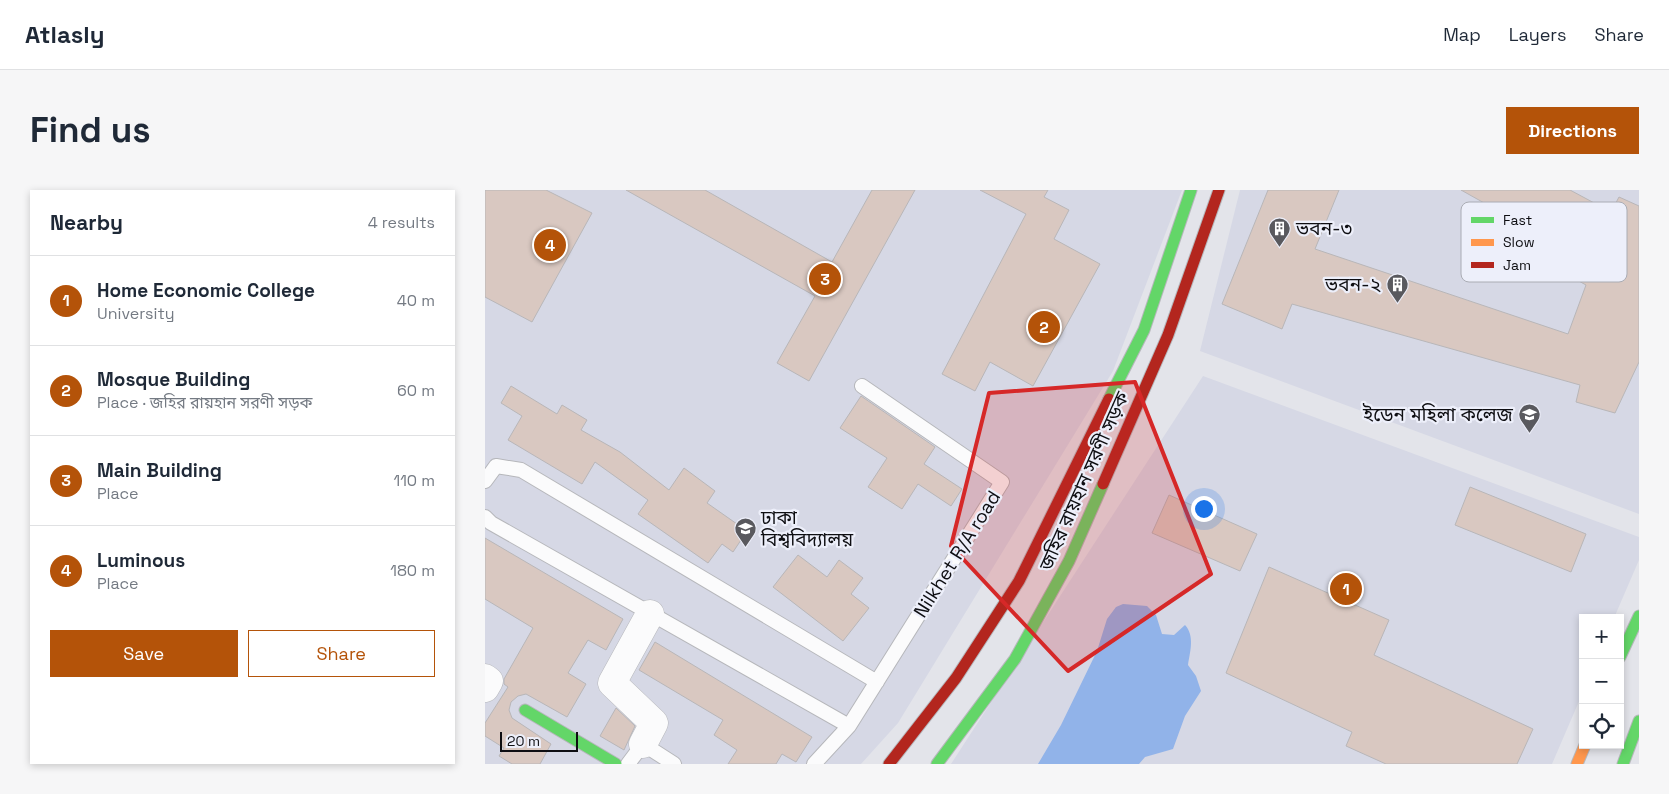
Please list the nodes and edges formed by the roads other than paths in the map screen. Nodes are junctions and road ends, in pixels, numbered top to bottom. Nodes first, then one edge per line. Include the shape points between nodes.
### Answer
1 (1191, 190) edge
2 (1219, 190) edge
3 (862, 386) dead end
4 (485, 482) edge
5 (485, 517) edge
6 (650, 614) junction
7 (1639, 616) edge
8 (1624, 648) edge
9 (485, 678) edge
10 (877, 682) junction
11 (485, 688) edge
12 (525, 710) dead end
13 (1639, 721) edge
14 (849, 726) junction
15 (1583, 749) edge
16 (636, 754) edge
17 (616, 764) edge
18 (674, 764) edge
19 (814, 764) edge
20 (889, 764) edge
21 (937, 764) edge
22 (1577, 764) edge
23 (1623, 764) edge

1 - 20 main road via 1144,330 1019,581 956,678
2 - 21 main road, জহির রায়হান সরণী সড়ক via 1168,335 1069,561 1015,659
3 - 10 lane, Nilkhet R/A road via 1002,482
4 - 10 lane via 496,466 521,470
5 - 6 lane via 491,524
6 - 14 lane
6 - 16 street via 612,683 654,724
7 - 8 main road
9 - 11 street via 489,681
10 - 14 lane, Nilkhet R/A road
12 - 17 main road
13 - 23 main road
14 - 19 lane, Nilkhet R/A road
15 - 22 main road
16 - 18 lane

